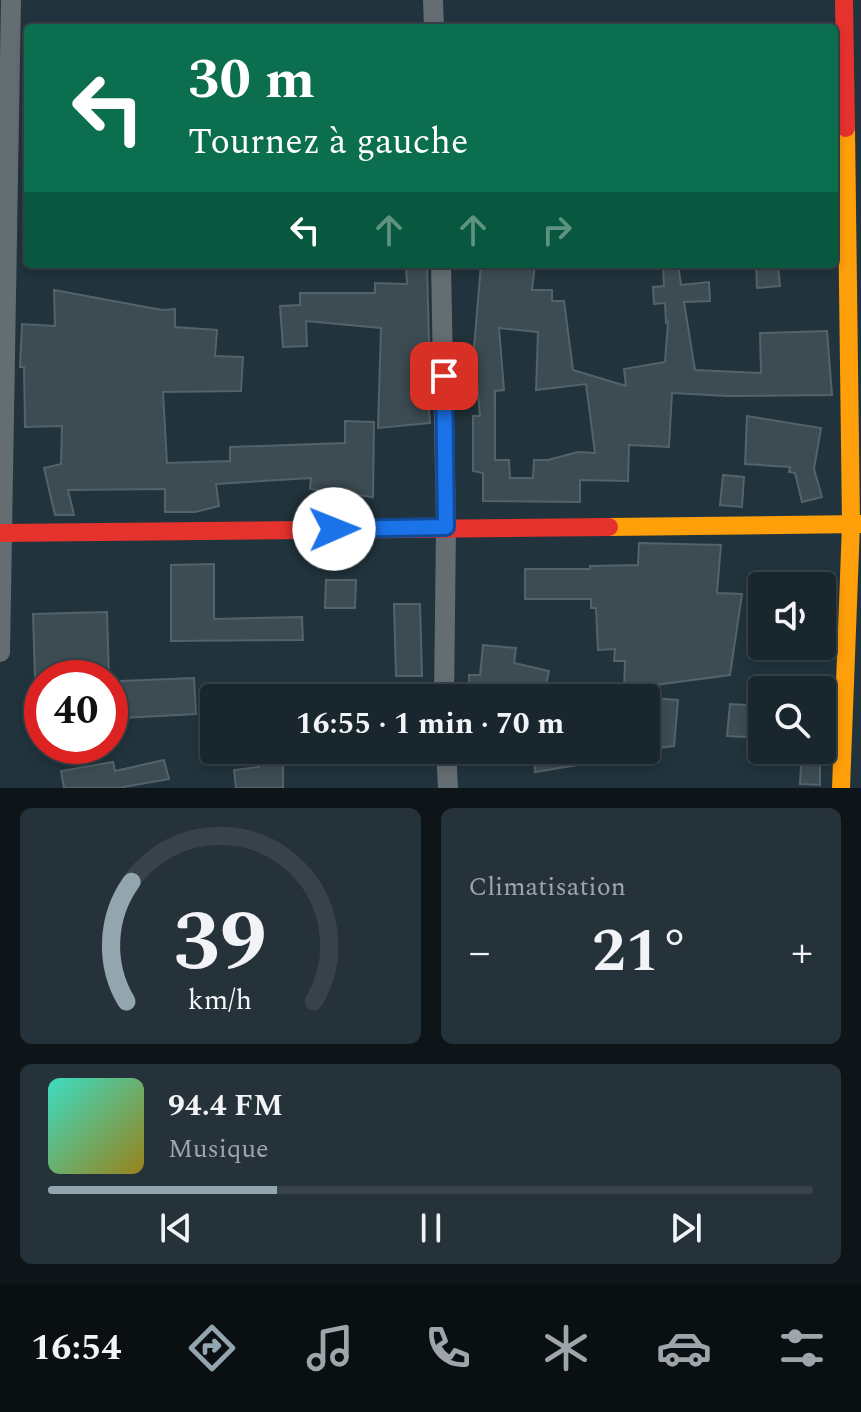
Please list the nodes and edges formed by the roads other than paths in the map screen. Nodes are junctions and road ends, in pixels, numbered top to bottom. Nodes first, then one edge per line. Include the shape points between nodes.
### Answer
1 (11, 0) edge
2 (433, 0) edge
3 (844, 0) edge
4 (434, 24) edge
5 (847, 81) edge
6 (13, 92) edge
7 (441, 268) edge
8 (856, 524) edge
9 (446, 527) junction
10 (1, 533) edge
11 (0, 652) edge
12 (444, 684) edge
13 (447, 764) edge
14 (448, 788) edge
15 (841, 788) edge

1 - 6 street
2 - 4 street
3 - 5 street
5 - 8 street
6 - 10 street
7 - 9 street
8 - 9 street
8 - 15 street
9 - 10 street
9 - 12 street
10 - 11 street
13 - 14 street

